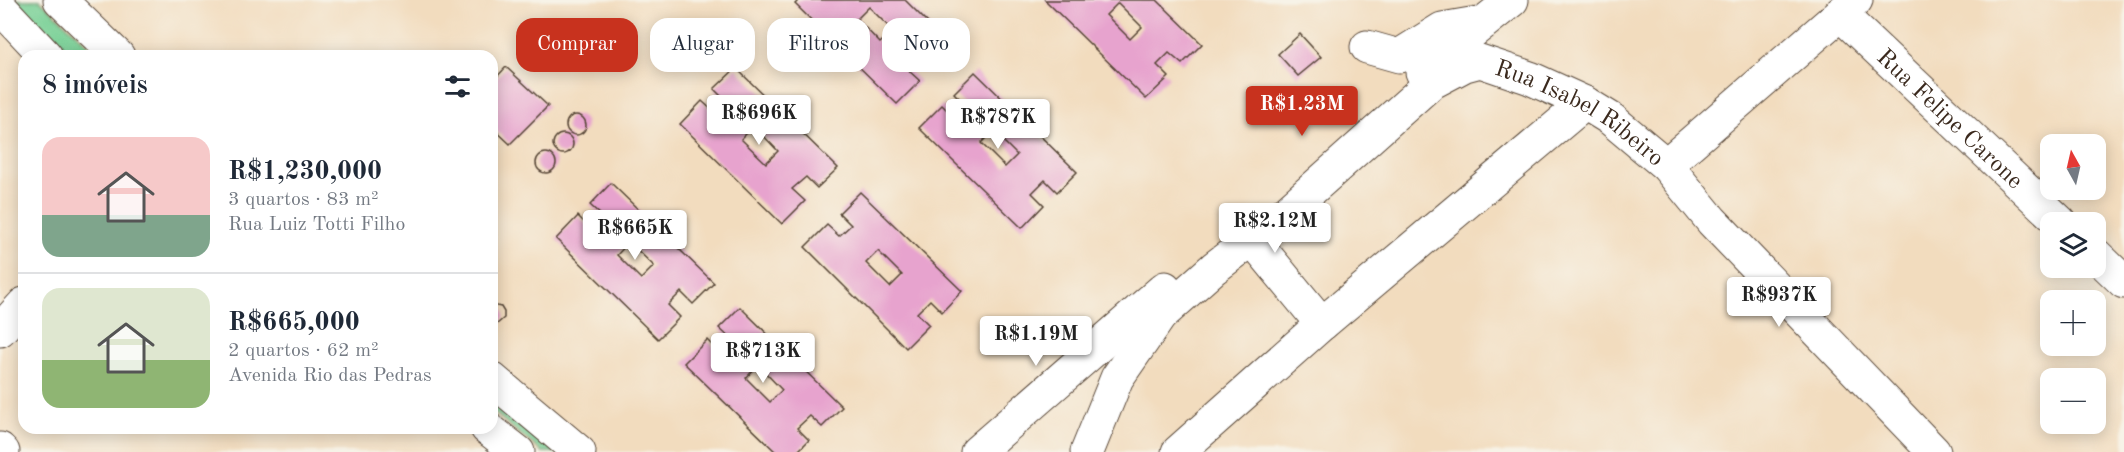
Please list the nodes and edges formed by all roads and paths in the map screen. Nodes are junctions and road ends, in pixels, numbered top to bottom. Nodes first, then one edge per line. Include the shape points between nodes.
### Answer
1 (60, 0) edge
2 (0, 7) edge
3 (1848, 7) edge
4 (1498, 11) edge
5 (1367, 47) dead end
6 (40, 50) edge
7 (112, 50) edge
8 (1480, 62) junction
9 (1585, 103) junction
10 (1666, 165) junction
11 (2050, 212) edge
12 (1245, 231) junction
13 (2106, 265) edge
14 (2124, 282) edge
15 (18, 310) edge
16 (1322, 324) junction
17 (0, 330) edge
18 (498, 384) edge
19 (495, 434) edge
20 (518, 452) edge
21 (579, 452) edge
22 (977, 452) edge
23 (1087, 452) edge
24 (1178, 452) edge
25 (1934, 452) edge

1 - 7 street
2 - 6 street
3 - 10 street, Rua Isabel Ribeiro
3 - 11 street, Rua Felipe Carone
4 - 5 street via 1442,29 1399,56
4 - 8 street via 1482,35
4 - 12 street via 1295,175
8 - 9 street, Rua Isabel Ribeiro via 1530,78
8 - 12 street, Rua Isabel Ribeiro via 1465,65 1431,83 1281,217
9 - 10 street, Rua Isabel Ribeiro via 1611,119
9 - 16 street
10 - 25 street via 1712,222
12 - 16 street
12 - 22 street
12 - 23 street, Rua Isabel Ribeiro via 1214,268 1160,316 1117,378
13 - 14 street
15 - 17 street
16 - 24 street
18 - 21 street
19 - 20 street

